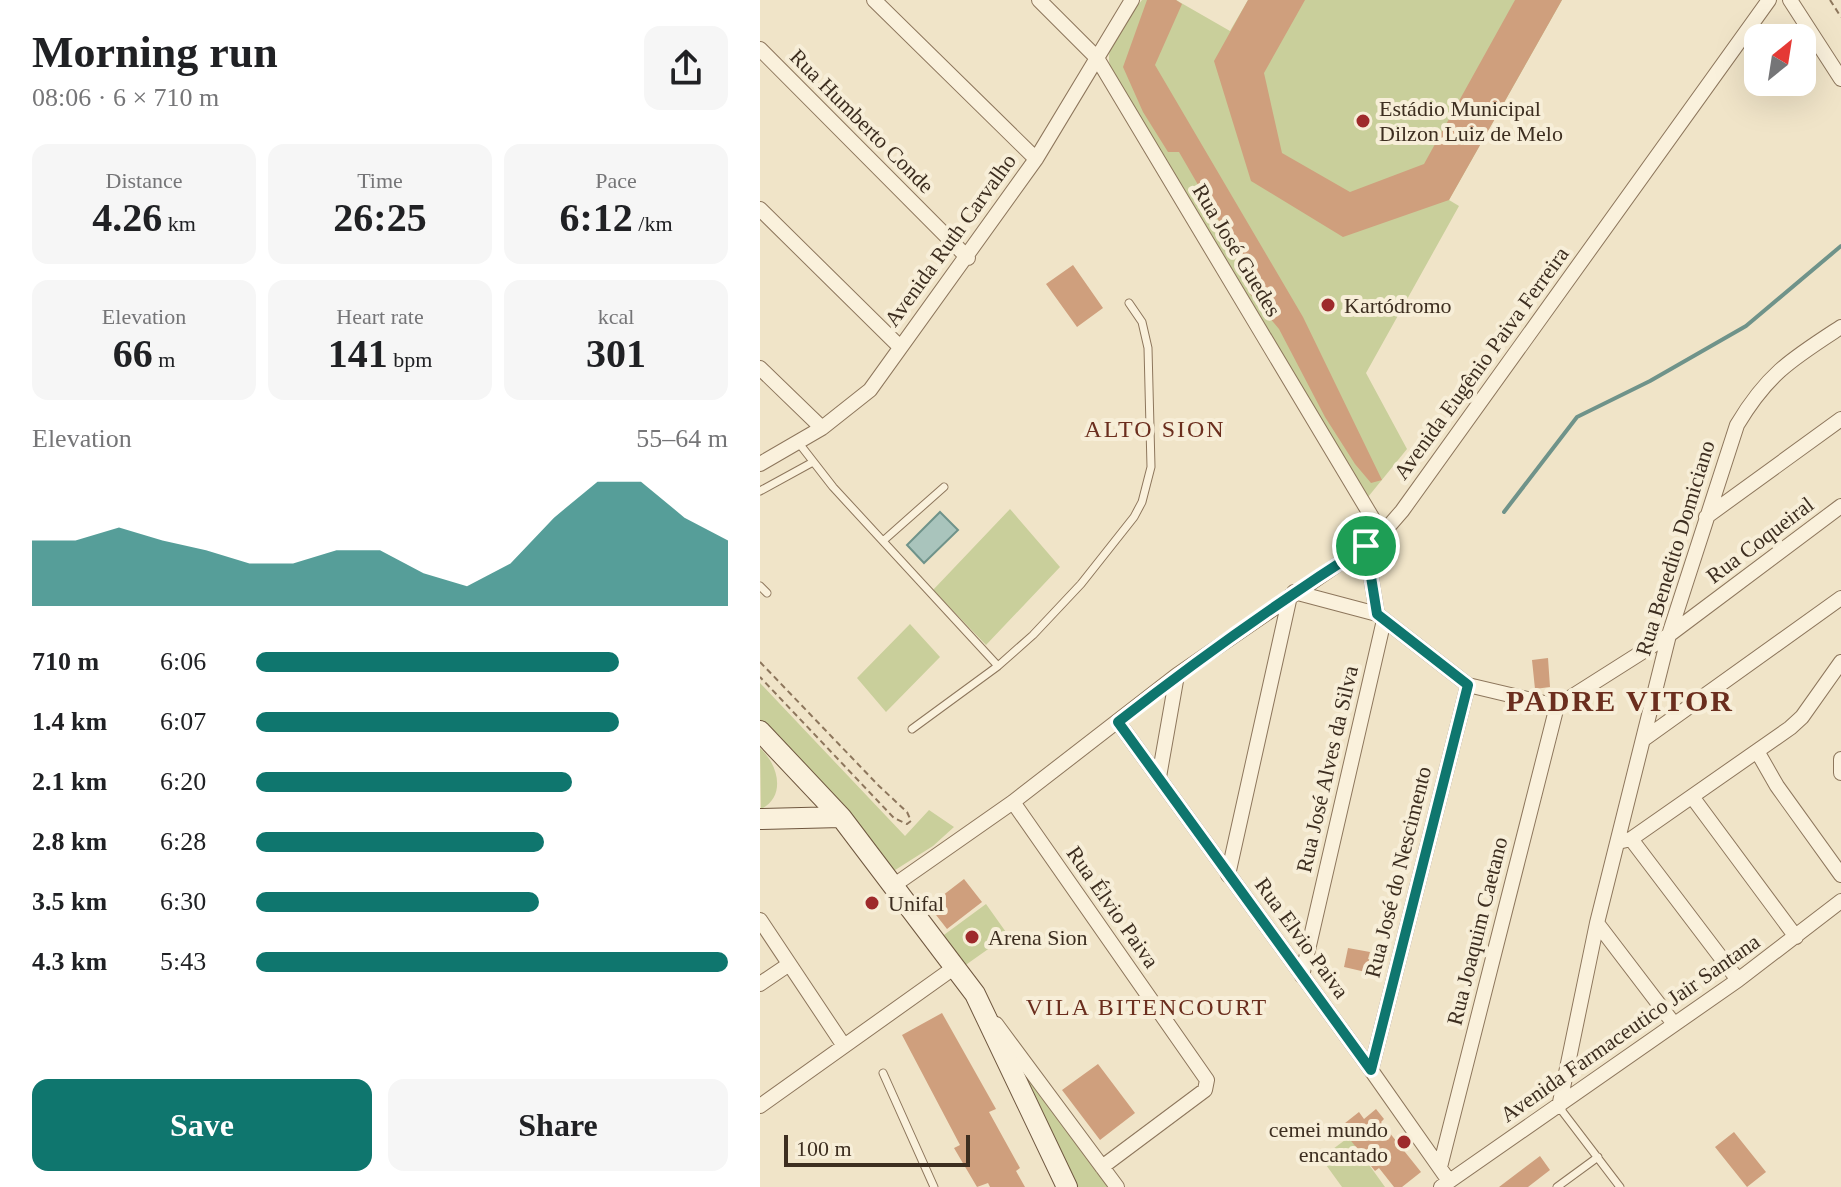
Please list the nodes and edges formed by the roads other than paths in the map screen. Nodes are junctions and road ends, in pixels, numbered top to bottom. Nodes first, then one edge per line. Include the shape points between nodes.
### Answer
1 (874, 0) edge
2 (1039, 0) edge
3 (1132, 0) edge
4 (1769, 0) edge
5 (1790, 0) edge
6 (760, 49) edge
7 (1097, 58) junction
8 (1841, 79) edge
9 (1036, 159) junction
10 (760, 209) edge
11 (968, 258) junction
12 (1129, 303) dead end
13 (1841, 327) edge
14 (900, 347) junction
15 (760, 368) edge
16 (1841, 419) edge
17 (822, 428) junction
18 (798, 442) junction
19 (813, 462) junction
20 (760, 464) edge
21 (944, 487) dead end
22 (760, 491) edge
23 (1841, 506) edge
24 (1706, 517) junction
25 (1382, 534) junction
26 (883, 541) junction
27 (1366, 546) junction
28 (760, 586) edge
29 (767, 593) dead end
30 (1292, 594) junction
31 (1841, 598) edge
32 (1381, 617) junction
33 (1669, 635) junction
34 (1841, 662) edge
35 (998, 666) junction
36 (1177, 675) junction
37 (1468, 685) junction
38 (1557, 706) junction
39 (1118, 722) junction
40 (912, 729) dead end
41 (760, 731) edge
42 (1644, 739) junction
43 (1757, 751) junction
44 (1841, 759) edge
45 (1841, 773) edge
46 (1159, 777) junction
47 (1693, 798) junction
48 (1013, 802) junction
49 (841, 817) junction
50 (760, 819) edge
51 (1625, 841) junction
52 (1228, 875) junction
53 (1841, 875) edge
54 (893, 886) junction
55 (1841, 901) edge
56 (760, 920) edge
57 (1597, 923) junction
58 (1796, 937) junction
59 (788, 965) junction
60 (955, 967) junction
61 (1302, 976) junction
62 (1738, 980) junction
63 (760, 984) edge
64 (975, 994) junction
65 (1674, 1024) junction
66 (844, 1046) junction
67 (1371, 1070) junction
68 (883, 1073) dead end
69 (760, 1106) edge
70 (1559, 1107) junction
71 (1598, 1157) junction
72 (1102, 1167) junction
73 (1440, 1167) junction
74 (1445, 1184) edge
75 (934, 1187) edge
76 (1067, 1187) edge
77 (1117, 1187) edge
78 (1557, 1187) edge
79 (1620, 1187) edge

1 - 9 street
2 - 7 street, Rua José Guedes
3 - 7 street, Avenida Ruth Carvalho
4 - 25 street, Avenida Eugênio Paiva Ferreira
5 - 8 street
6 - 11 street, Rua Humberto Conde
7 - 9 street, Avenida Ruth Carvalho
7 - 25 street, Rua José Guedes
9 - 11 street, Avenida Ruth Carvalho
10 - 14 street
11 - 14 street, Avenida Ruth Carvalho
12 - 35 lane via 1142,322 1148,348 1151,467 1142,502 1081,584
13 - 24 street, Rua Benedito Domiciano via 1781,367 1755,395 1737,425
14 - 17 street, Avenida Ruth Carvalho via 870,390
15 - 17 street
16 - 24 street
17 - 18 street, Avenida Ruth Carvalho
18 - 19 lane
18 - 20 street, Avenida Ruth Carvalho
19 - 22 lane
19 - 26 lane
21 - 26 lane
23 - 33 street, Rua Coqueiral
24 - 33 street, Rua Benedito Domiciano
25 - 27 street, Avenida Eugênio Paiva Ferreira
26 - 35 lane
27 - 30 street, Avenida Eugênio Paiva Ferreira
27 - 32 street
28 - 29 lane
30 - 32 street
30 - 36 street, Avenida Eugênio Paiva Ferreira
30 - 52 street
31 - 42 street
32 - 37 street
32 - 61 street, Rua José Alves da Silva
33 - 38 street, Rua Coqueiral
33 - 42 street, Rua Benedito Domiciano
34 - 43 street via 1802,717
35 - 40 lane
36 - 39 street, Avenida Eugênio Paiva Ferreira
36 - 46 street
37 - 38 street
37 - 67 street, Rua José do Nescimento
38 - 73 street, Rua Joaquim Caetano
39 - 46 street, Rua Elvio Paiva
39 - 48 street, Avenida Eugênio Paiva Ferreira
41 - 49 street
42 - 51 street, Rua Benedito Domiciano
43 - 47 street
43 - 53 street
44 - 45 street
46 - 52 street, Rua Elvio Paiva
47 - 51 street
47 - 58 street
48 - 54 street, Avenida Eugênio Paiva Ferreira
48 - 72 street, Rua Élvio Paiva via 1207,1080 1205,1090
49 - 50 street
49 - 54 street
51 - 57 street, Rua Benedito Domiciano
51 - 62 street
52 - 61 street, Rua Elvio Paiva
54 - 60 street
55 - 58 street, Avenida Farmaceutico Jair Santana
56 - 59 street
57 - 65 street
57 - 70 street, Rua Benedito Domiciano
58 - 62 street, Avenida Farmaceutico Jair Santana
59 - 63 street
59 - 66 street
60 - 64 street
60 - 66 street
61 - 67 street, Rua Elvio Paiva
62 - 65 street, Avenida Farmaceutico Jair Santana
64 - 72 street
64 - 76 street
65 - 70 street, Avenida Farmaceutico Jair Santana
66 - 69 street
67 - 73 street, Rua Elvio Paiva
68 - 75 lane
70 - 71 lane
70 - 74 street, Avenida Farmaceutico Jair Santana
71 - 78 lane
71 - 79 lane
72 - 77 street
73 - 74 street, Rua Elvio Paiva

